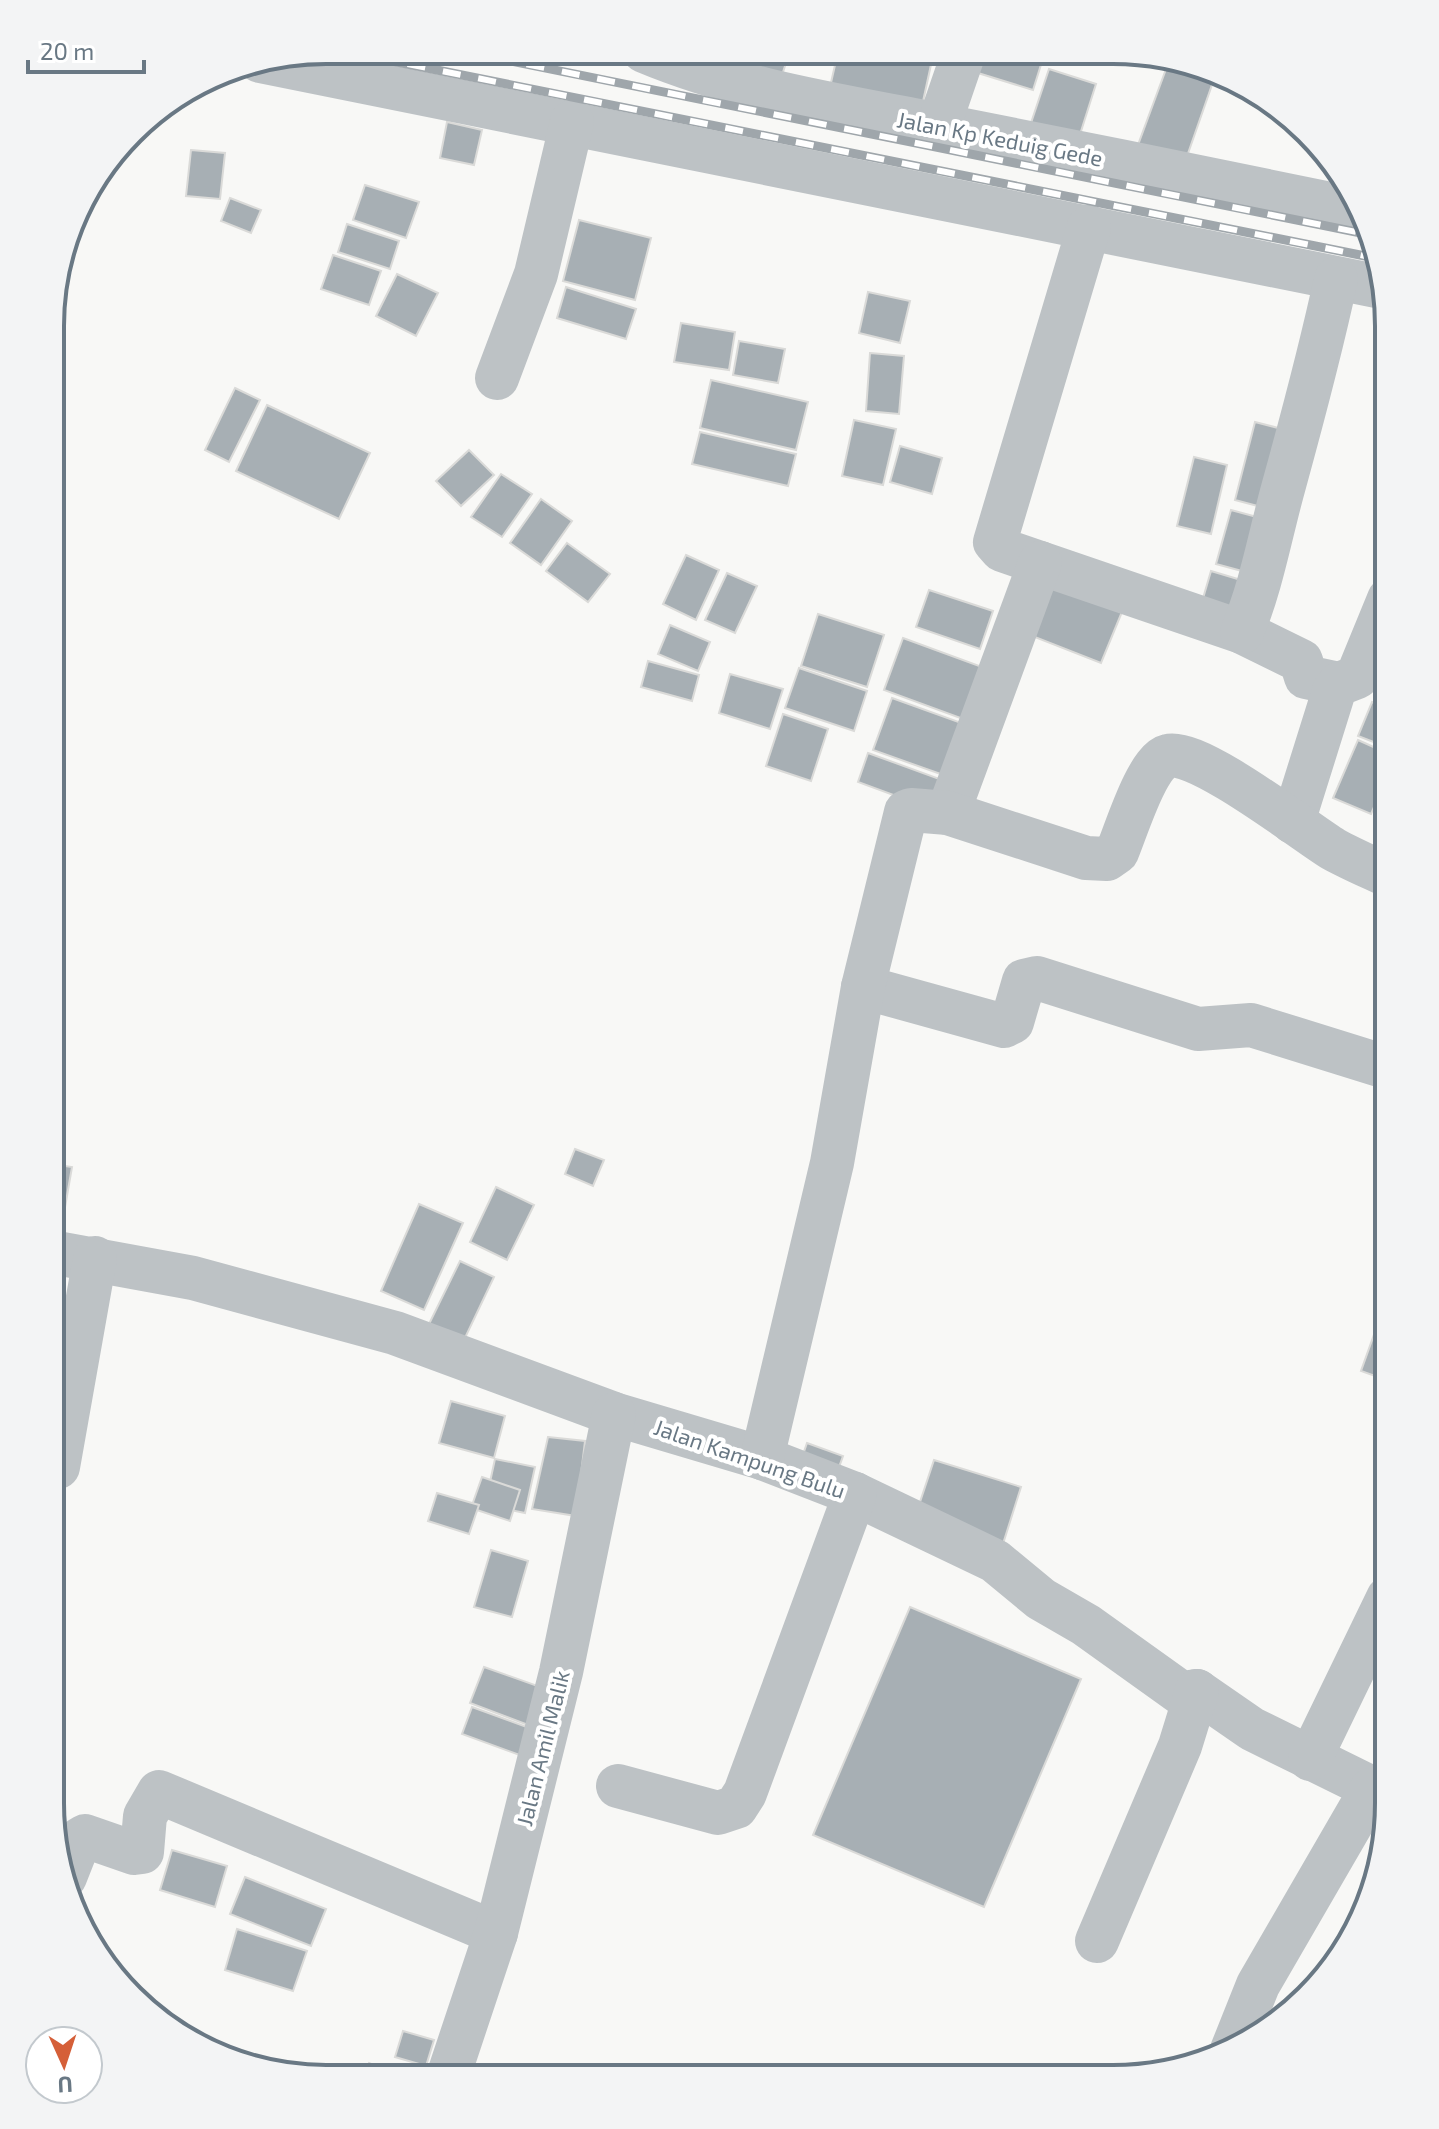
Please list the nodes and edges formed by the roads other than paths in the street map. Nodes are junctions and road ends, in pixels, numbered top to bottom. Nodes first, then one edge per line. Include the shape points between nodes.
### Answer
1 (675, 64) edge
2 (960, 64) edge
3 (289, 67) edge
4 (572, 122) junction
5 (939, 125) junction
6 (1346, 207) edge
7 (1089, 227) junction
8 (1336, 279) junction
9 (1371, 285) edge
10 (497, 378) dead end
11 (1040, 563) junction
12 (1242, 632) junction
13 (1375, 634) edge
14 (1339, 684) junction
15 (948, 813) junction
16 (1293, 822) junction
17 (1375, 869) edge
18 (863, 987) junction
19 (1375, 1063) edge
20 (64, 1254) edge
21 (95, 1258) junction
22 (614, 1414) junction
23 (64, 1433) edge
24 (762, 1458) junction
25 (855, 1494) junction
26 (1374, 1627) edge
27 (1197, 1691) junction
28 (1310, 1759) junction
29 (618, 1786) dead end
30 (1374, 1790) edge
31 (1374, 1802) edge
32 (71, 1862) edge
33 (496, 1933) junction
34 (1097, 1941) dead end
35 (1239, 2032) edge
36 (452, 2065) edge

1 - 5 street, Jalan Kp Keduig Gede via 844,109
2 - 5 street
3 - 4 street
4 - 7 street
4 - 10 street via 536,274
5 - 6 street, Jalan Kp Keduig Gede
7 - 8 street
7 - 11 street via 994,536 1002,550
8 - 9 street
8 - 12 street via 1263,576
11 - 12 street
11 - 15 street
12 - 14 street via 1301,661 1306,677
13 - 14 street via 1357,677
14 - 16 street
15 - 16 street via 1086,858 1107,859 1117,852 1153,766 1167,756 1187,757
15 - 18 street via 906,812
16 - 17 street
18 - 19 street via 1004,1026 1012,1022 1024,981 1037,978 1198,1029 1251,1025
18 - 24 street via 832,1163
20 - 21 street, Jalan Kampung Bulu
21 - 22 street, Jalan Kampung Bulu via 193,1278 395,1333
21 - 23 street
22 - 24 street, Jalan Kampung Bulu
22 - 33 street, Jalan Amil Malik via 561,1672
24 - 25 street, Jalan Kampung Bulu
25 - 27 street, Jalan Kampung Bulu via 995,1561 1041,1599 1181,1693
25 - 29 street via 736,1807 718,1813
26 - 28 street
27 - 28 street, Jalan Kampung Bulu via 1252,1729
27 - 34 street via 1180,1746
28 - 30 street, Jalan Kampung Bulu
31 - 35 street via 1258,1985
32 - 33 street via 85,1836 142,1852 145,1816 159,1792
33 - 36 street, Jalan Amil Malik

